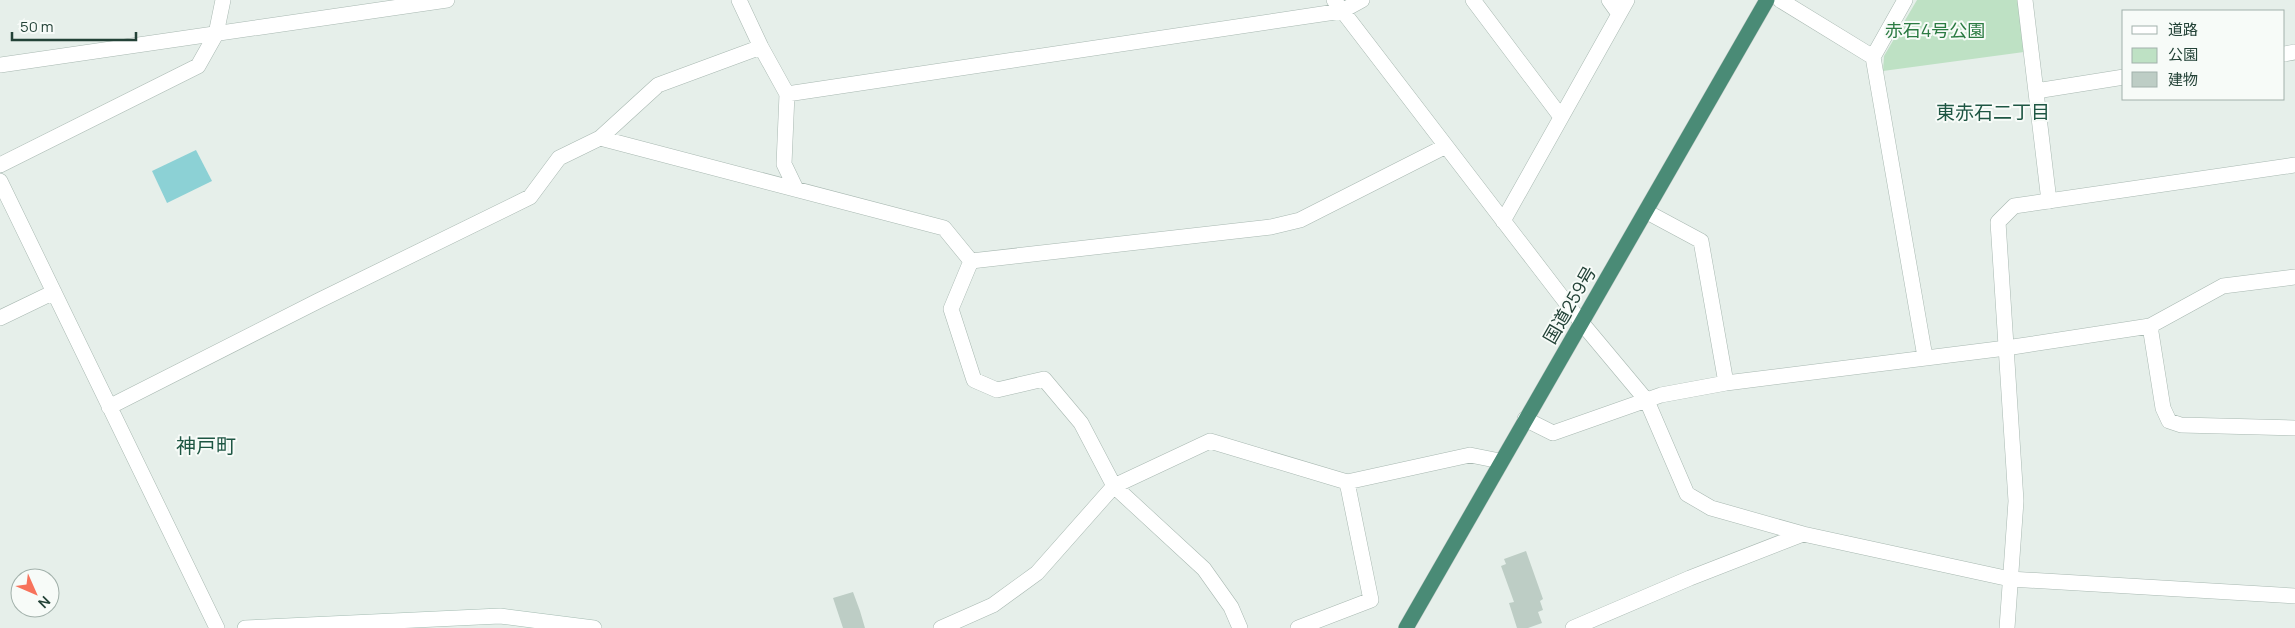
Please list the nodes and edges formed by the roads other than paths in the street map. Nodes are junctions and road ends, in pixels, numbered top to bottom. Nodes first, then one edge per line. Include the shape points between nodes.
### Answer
1 (223, 0) edge
2 (447, 0) edge
3 (738, 0) edge
4 (1362, 0) edge
5 (1473, 0) edge
6 (1609, 0) edge
7 (1627, 0) edge
8 (1767, 0) edge
9 (1780, 0) edge
10 (1905, 0) edge
11 (2025, 0) edge
12 (1338, 6) edge
13 (1619, 14) junction
14 (216, 34) junction
15 (760, 47) junction
16 (1873, 57) junction
17 (0, 65) edge
18 (2122, 78) edge
19 (2036, 90) junction
20 (786, 94) junction
21 (1561, 116) junction
22 (600, 138) junction
23 (1446, 146) junction
24 (0, 164) edge
25 (2295, 165) edge
26 (0, 181) edge
27 (796, 189) junction
28 (2049, 202) junction
29 (1647, 212) junction
30 (1503, 221) junction
31 (970, 262) junction
32 (2295, 277) edge
33 (54, 292) junction
34 (0, 318) edge
35 (1581, 322) junction
36 (2150, 326) junction
37 (2006, 348) junction
38 (1925, 357) junction
39 (1726, 383) junction
40 (1647, 401) junction
41 (109, 407) junction
42 (1525, 419) junction
43 (2295, 428) edge
44 (1500, 461) junction
45 (1346, 482) junction
46 (1114, 486) junction
47 (1803, 534) junction
48 (2010, 579) junction
49 (2295, 596) edge
50 (217, 628) edge
51 (245, 628) edge
52 (594, 628) edge
53 (941, 628) edge
54 (1240, 628) edge
55 (1298, 628) edge
56 (1406, 628) edge
57 (1573, 628) edge
58 (2007, 628) edge

1 - 14 street
2 - 14 street
3 - 15 street
4 - 12 street
5 - 21 street
6 - 13 street
7 - 13 street
8 - 29 highway, 国道259号
9 - 16 street
10 - 16 street
11 - 19 street
12 - 20 street
12 - 23 street
13 - 21 street
14 - 17 street
14 - 24 street via 198,66
15 - 20 street
15 - 22 street via 658,85
16 - 38 street
18 - 19 street
19 - 28 street
20 - 27 street via 784,164
21 - 30 street
22 - 27 street
22 - 41 street via 559,158 530,197
23 - 30 street
23 - 31 street via 1300,220 1271,227
25 - 28 street
26 - 33 street
27 - 31 street via 944,228
28 - 37 street via 2014,206 1998,222
29 - 35 highway, 国道259号
29 - 39 street via 1701,241
30 - 35 street
31 - 46 street via 951,309 974,380 997,390 1044,379 1081,423
32 - 36 street via 2223,286
33 - 34 street
33 - 41 street
35 - 40 street
35 - 42 highway, 国道259号
36 - 37 street
36 - 43 street via 2163,408 2169,421 2181,425
37 - 38 street
37 - 48 street via 2016,500
38 - 39 street
39 - 40 street
40 - 42 street via 1553,433
40 - 47 street via 1687,494 1711,508
41 - 50 street
42 - 44 highway, 国道259号
44 - 45 street via 1470,455
44 - 56 highway, 国道259号
45 - 46 street via 1210,441
45 - 55 street via 1371,600
46 - 53 street via 1037,573 993,605
46 - 54 street via 1204,569 1232,606
47 - 48 street
47 - 57 street
48 - 49 street
48 - 58 street
51 - 52 street via 500,616

